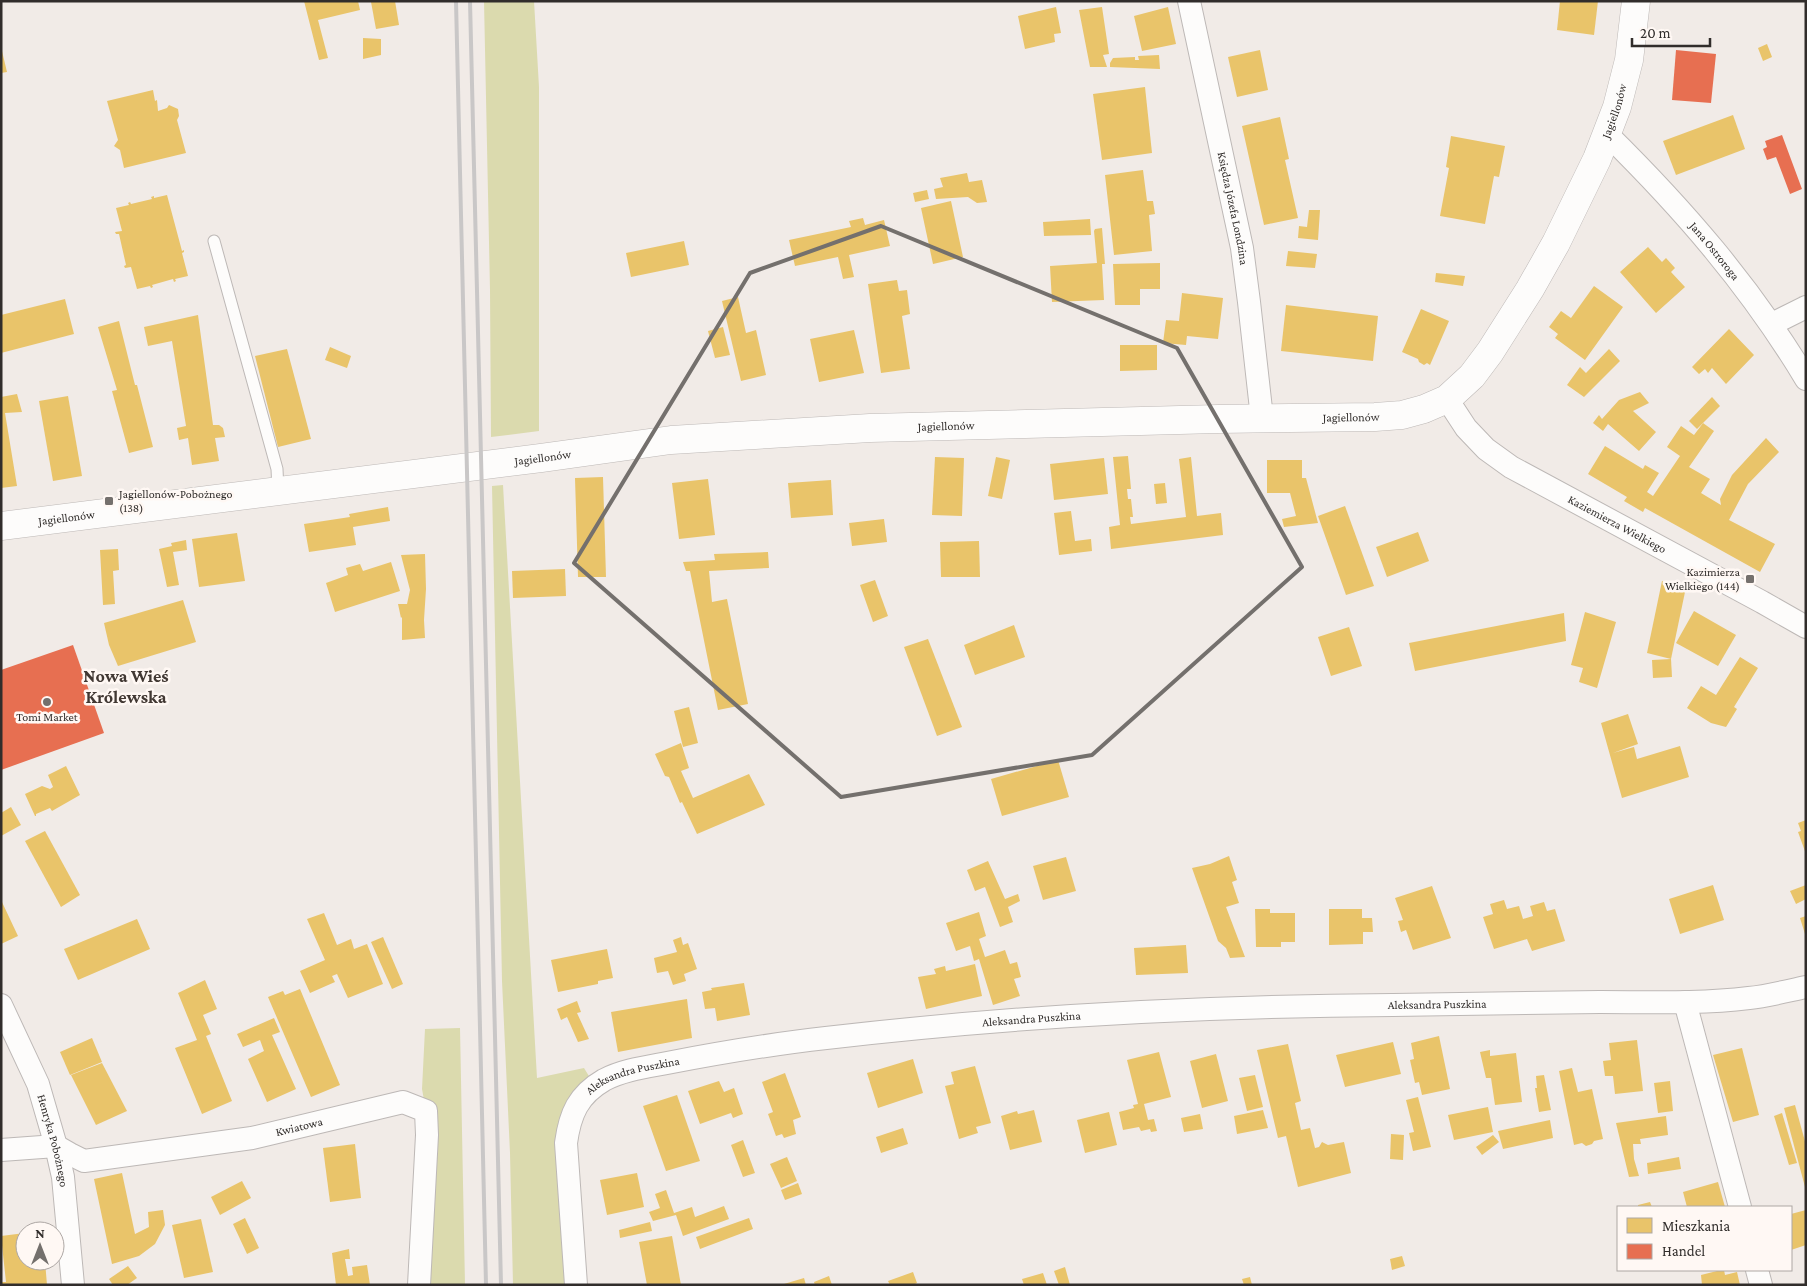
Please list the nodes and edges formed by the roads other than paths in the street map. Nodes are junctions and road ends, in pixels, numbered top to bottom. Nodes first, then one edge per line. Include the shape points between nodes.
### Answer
1 (1189, 1) edge
2 (1636, 1) edge
3 (1607, 134) junction
4 (214, 241) dead end
5 (1806, 308) edge
6 (1772, 324) junction
7 (1806, 379) edge
8 (1447, 399) junction
9 (1262, 418) junction
10 (278, 491) junction
11 (1, 526) edge
12 (1806, 627) edge
13 (1806, 987) edge
14 (1685, 1002) junction
15 (1, 1005) edge
16 (56, 1146) junction
17 (1, 1150) edge
18 (1740, 1206) edge
19 (1757, 1271) edge
20 (74, 1285) edge
21 (419, 1285) edge
22 (576, 1285) edge
23 (1761, 1285) edge

1 - 9 street, Księdza Józefa Londzina via 1242,248
2 - 3 street, Jagiellonów via 1629,60
3 - 6 street, Jana Ostroroga via 1692,222
3 - 8 street, Jagiellonów via 1583,190 1530,289 1472,376
4 - 10 lane via 277,469
5 - 6 street
6 - 7 street, Jana Ostroroga
8 - 9 street, Jagiellonów via 1424,410 1402,415
8 - 12 street, Kaziemierza Wielkiego via 1466,428 1486,449 1512,467
9 - 10 street, Jagiellonów via 870,428 671,440
10 - 11 street, Jagiellonów
13 - 14 street, Aleksandra Puszkina via 1749,998
14 - 18 street
14 - 22 street, Aleksandra Puszkina via 1343,1005 1113,1014 781,1043 619,1073 587,1091 569,1123 566,1143
15 - 16 street, Henryka Pobożnego via 38,1084
16 - 17 street
16 - 20 street, Henryka Pobożnego
16 - 21 street, Kwiatowa via 84,1160 252,1138 403,1102 426,1111
19 - 23 street

